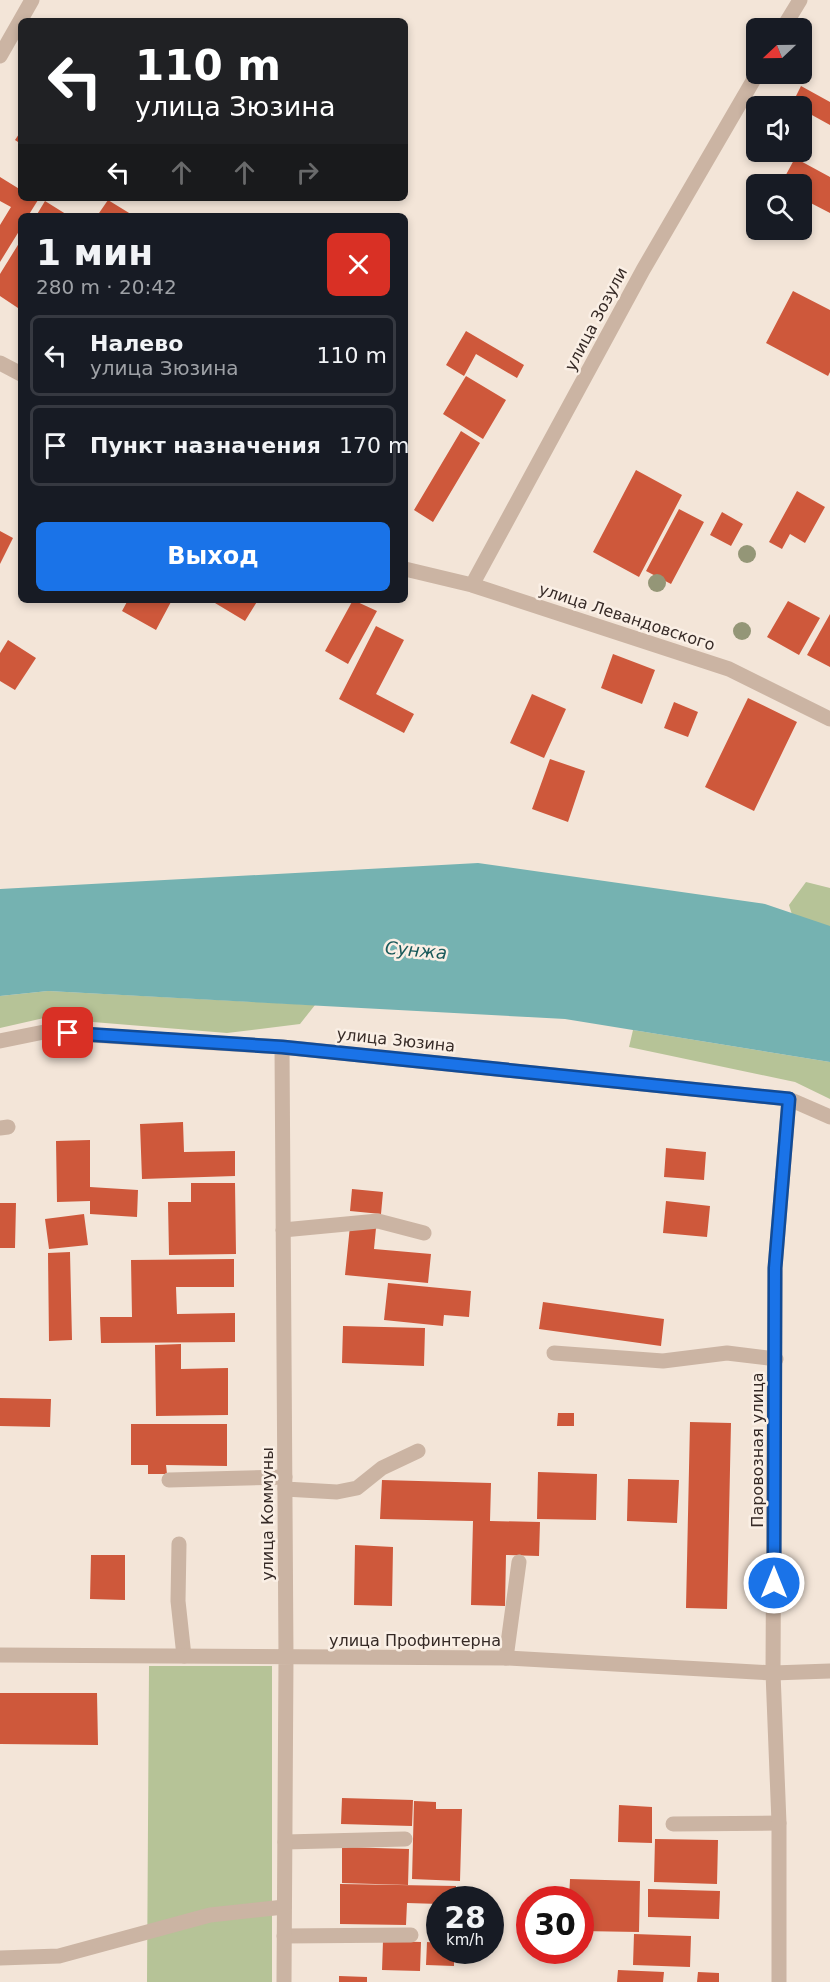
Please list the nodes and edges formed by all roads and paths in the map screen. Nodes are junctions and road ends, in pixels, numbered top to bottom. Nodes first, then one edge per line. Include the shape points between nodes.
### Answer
1 (32, 0) edge
2 (800, 0) edge
3 (22, 18) edge
4 (789, 18) edge
5 (18, 24) edge
6 (0, 56) edge
7 (751, 84) edge
8 (0, 363) edge
9 (18, 372) edge
10 (408, 570) edge
11 (472, 585) junction
12 (830, 719) edge
13 (0, 1041) edge
14 (282, 1047) junction
15 (789, 1099) junction
16 (830, 1117) edge
17 (283, 1230) junction
18 (424, 1233) dead end
19 (554, 1353) dead end
20 (776, 1359) junction
21 (418, 1451) dead end
22 (169, 1480) dead end
23 (285, 1483) junction
24 (179, 1544) dead end
25 (519, 1562) dead end
26 (0, 1655) edge
27 (184, 1656) junction
28 (286, 1657) junction
29 (506, 1658) junction
30 (830, 1671) edge
31 (773, 1673) junction
32 (779, 1823) junction
33 (673, 1824) dead end
34 (405, 1839) dead end
35 (285, 1842) junction
36 (284, 1906) junction
37 (411, 1935) dead end
38 (284, 1936) junction
39 (0, 1958) edge
40 (284, 1982) edge
41 (779, 1982) edge

1 - 3 street
2 - 4 street
5 - 6 street
7 - 11 street, улица Зозули via 643,270
8 - 9 street
10 - 11 street, улица Левандовского
11 - 12 street, улица Левандовского via 729,669
13 - 14 street, улица Зюзина via 44,1032
14 - 15 street, улица Зюзина
14 - 17 street, улица Коммуны
15 - 16 street, улица Зюзина
15 - 20 street, Паровозная улица via 775,1268
17 - 18 street via 378,1221
17 - 23 street, улица Коммуны
19 - 20 street via 663,1361 727,1353
20 - 31 street, Паровозная улица
21 - 23 street via 382,1468 357,1488 337,1492
22 - 23 street
23 - 28 street, улица Коммуны
24 - 27 street via 178,1601
25 - 29 street
26 - 27 street, улица Профинтерна
27 - 28 street, улица Профинтерна
28 - 29 street, улица Профинтерна
28 - 35 street, улица Коммуны
29 - 31 street, улица Профинтерна
30 - 31 street, улица Профинтерна
31 - 32 street, Паровозная улица
32 - 33 street
32 - 41 street, Паровозная улица
34 - 35 street
35 - 36 street, улица Коммуны
36 - 38 street, улица Коммуны
36 - 39 street via 210,1915 59,1956
37 - 38 street
38 - 40 street, улица Коммуны

